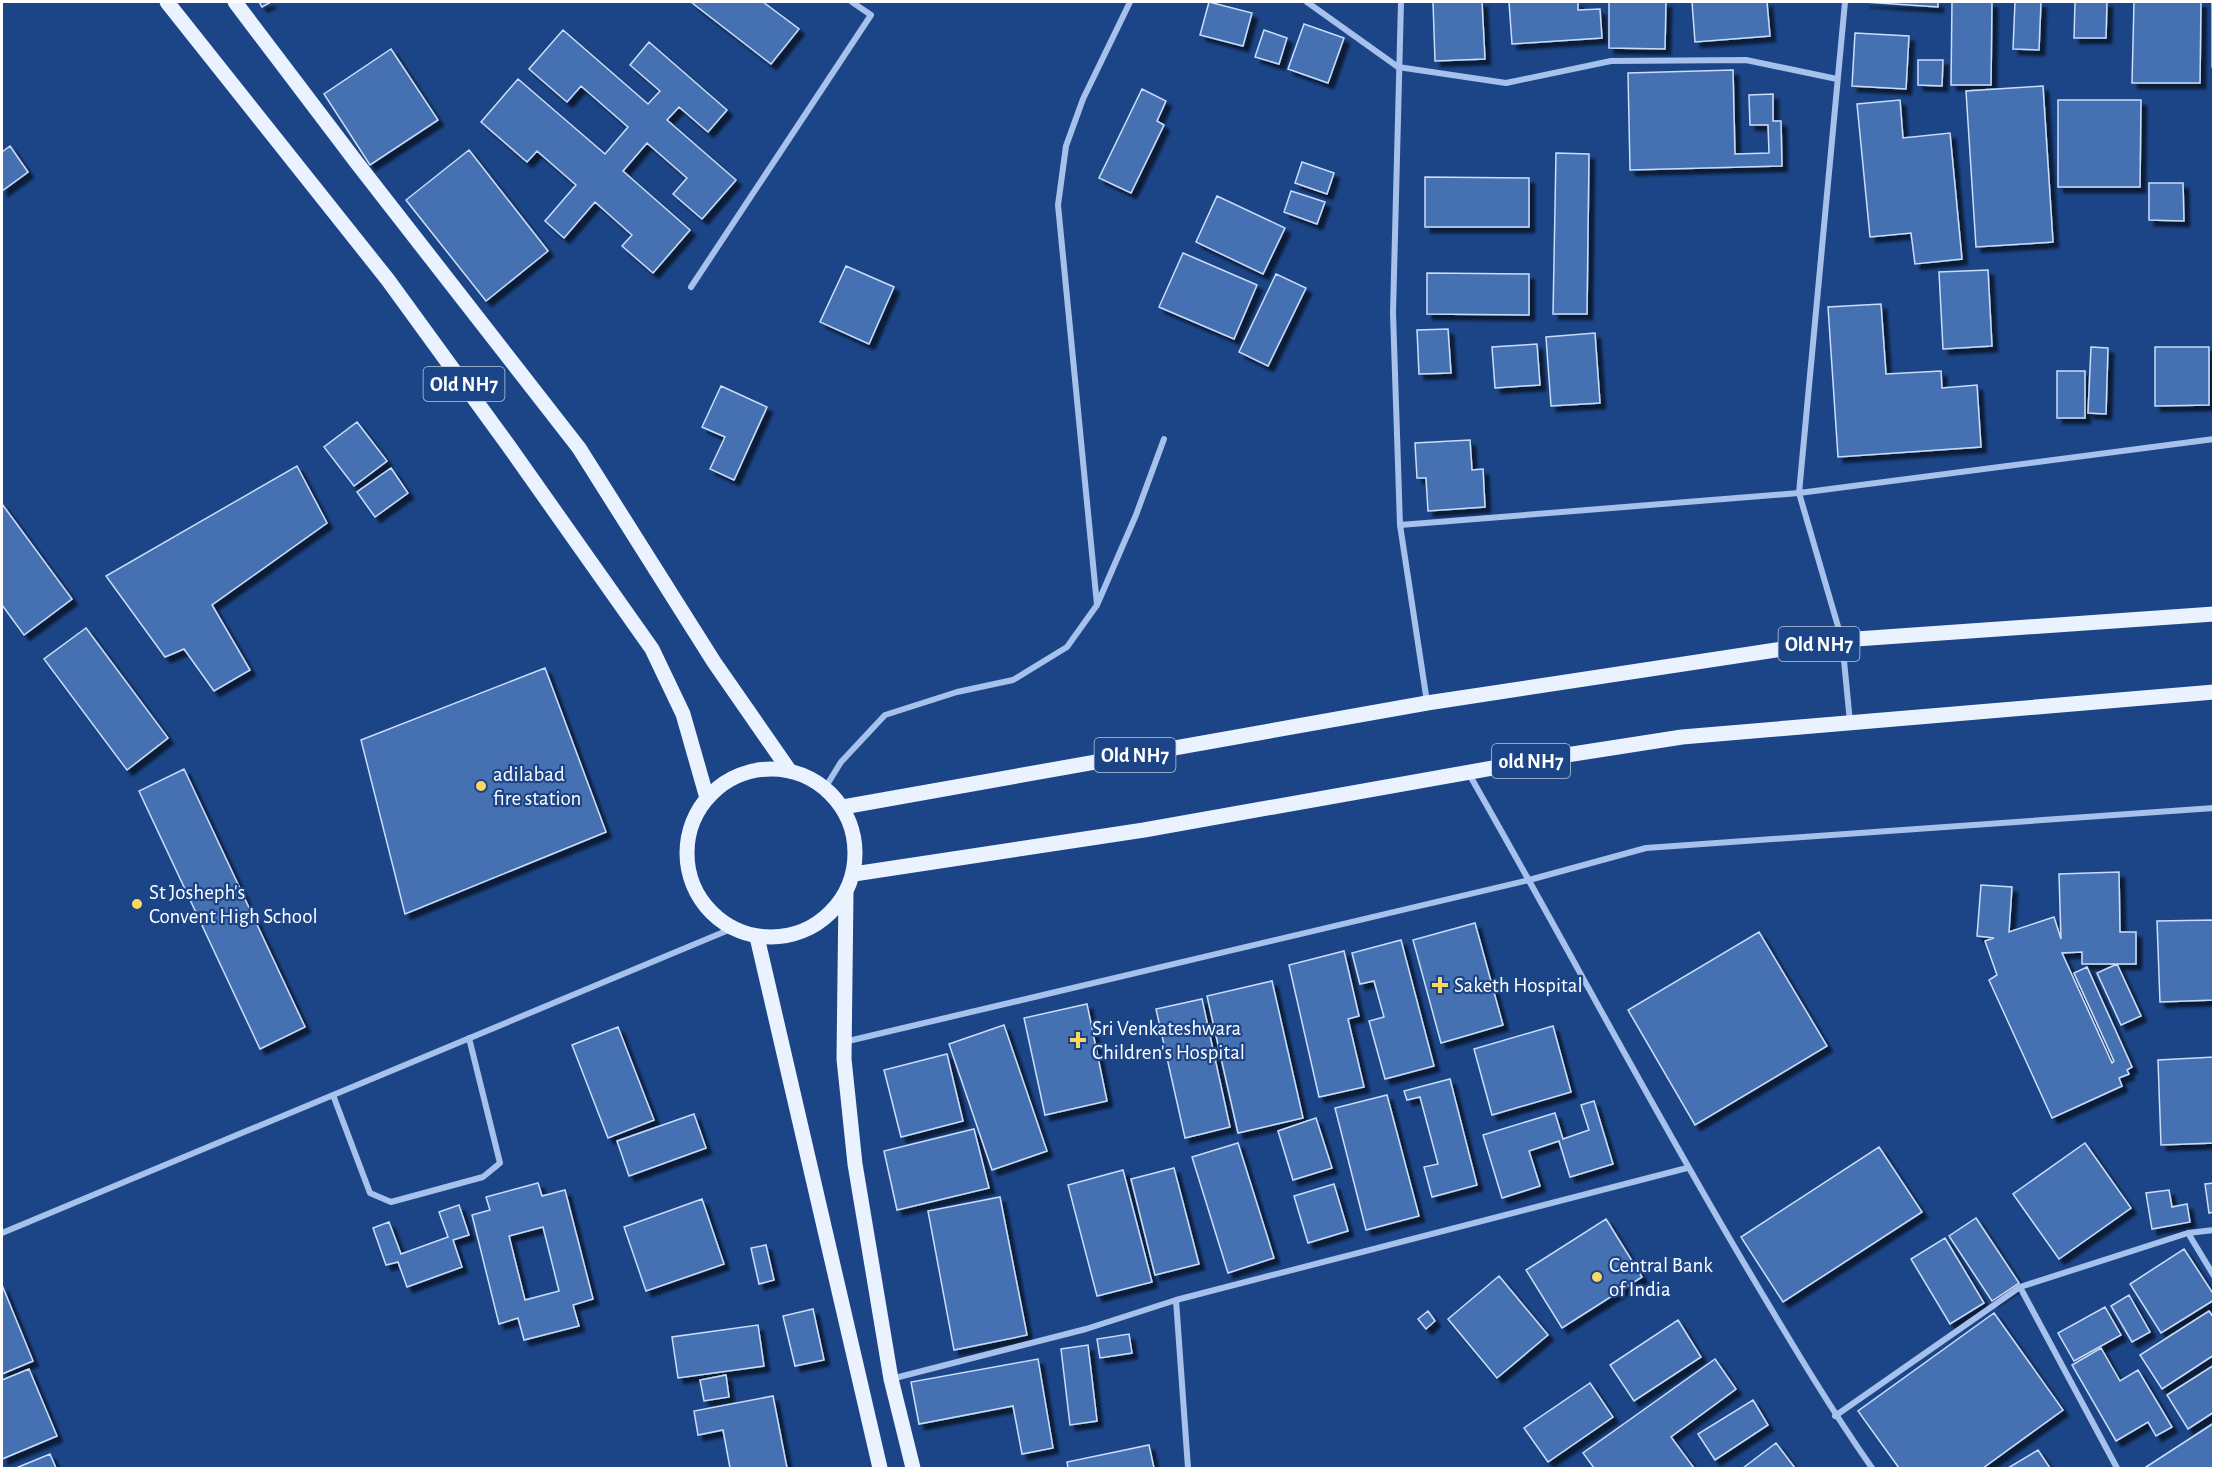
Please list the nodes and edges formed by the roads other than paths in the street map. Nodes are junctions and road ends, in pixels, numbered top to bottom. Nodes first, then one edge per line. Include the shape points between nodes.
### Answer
1 (167, 2) edge
2 (235, 2) edge
3 (852, 2) edge
4 (1131, 2) edge
5 (1307, 2) edge
6 (1401, 2) edge
7 (1845, 2) edge
8 (1398, 67) junction
9 (1837, 79) junction
10 (691, 286) dead end
11 (1164, 439) dead end
12 (2214, 439) edge
13 (1799, 493) junction
14 (1400, 525) junction
15 (1097, 605) junction
16 (2214, 614) edge
17 (1842, 640) junction
18 (2214, 692) edge
19 (1427, 703) junction
20 (1850, 722) junction
21 (789, 770) junction
22 (1468, 772) junction
23 (825, 788) junction
24 (707, 798) junction
25 (843, 807) junction
26 (2214, 808) edge
27 (854, 874) junction
28 (1529, 880) junction
29 (846, 893) junction
30 (732, 929) junction
31 (757, 937) junction
32 (469, 1038) junction
33 (843, 1042) junction
34 (333, 1095) junction
35 (1687, 1168) junction
36 (2214, 1230) edge
37 (2, 1233) edge
38 (2188, 1233) junction
39 (2214, 1276) edge
40 (2020, 1287) junction
41 (1176, 1300) junction
42 (891, 1379) junction
43 (1835, 1416) junction
44 (880, 1468) edge
45 (913, 1468) edge
46 (1188, 1468) edge
47 (1872, 1468) edge
48 (2117, 1468) edge

1 - 24 main road, Old NH7 via 388,280 652,649 683,714
2 - 21 main road, Old NH7 via 579,448 714,662
3 - 10 street via 871,15
4 - 15 street via 1083,99 1066,146 1058,205
5 - 8 street
6 - 8 street
7 - 9 street
8 - 9 street via 1506,83 1611,61 1746,60
8 - 14 street via 1393,313
9 - 13 street
11 - 15 street
12 - 13 street
13 - 14 street
13 - 17 street
14 - 19 street
15 - 23 street via 1066,647 1013,680 957,692 885,715 841,762
16 - 17 main road, Old NH7
17 - 19 main road, Old NH7
17 - 20 street
18 - 20 main road, old NH7
19 - 25 main road, Old NH7
20 - 22 main road, old NH7 via 1682,736
21 - 23 main road
21 - 24 main road via 744,773
22 - 27 main road, old NH7 via 1143,830
22 - 28 street
23 - 25 main road
24 - 30 main road via 693,819 687,844 688,870 696,894 711,914
25 - 27 main road via 855,842
26 - 28 street via 1646,848
27 - 29 main road
28 - 33 street
28 - 35 street
29 - 31 main road via 830,915 808,930 783,938
29 - 33 main road
30 - 31 main road
30 - 32 street
31 - 44 main road
32 - 34 street
32 - 34 street via 500,1163 483,1177 391,1202 370,1193
33 - 42 main road via 855,1164
34 - 37 street
35 - 41 street
35 - 43 street
36 - 38 street
38 - 39 street
38 - 40 street
40 - 43 street
40 - 48 street
41 - 42 street via 1086,1329
41 - 46 street
42 - 45 main road
43 - 47 street

